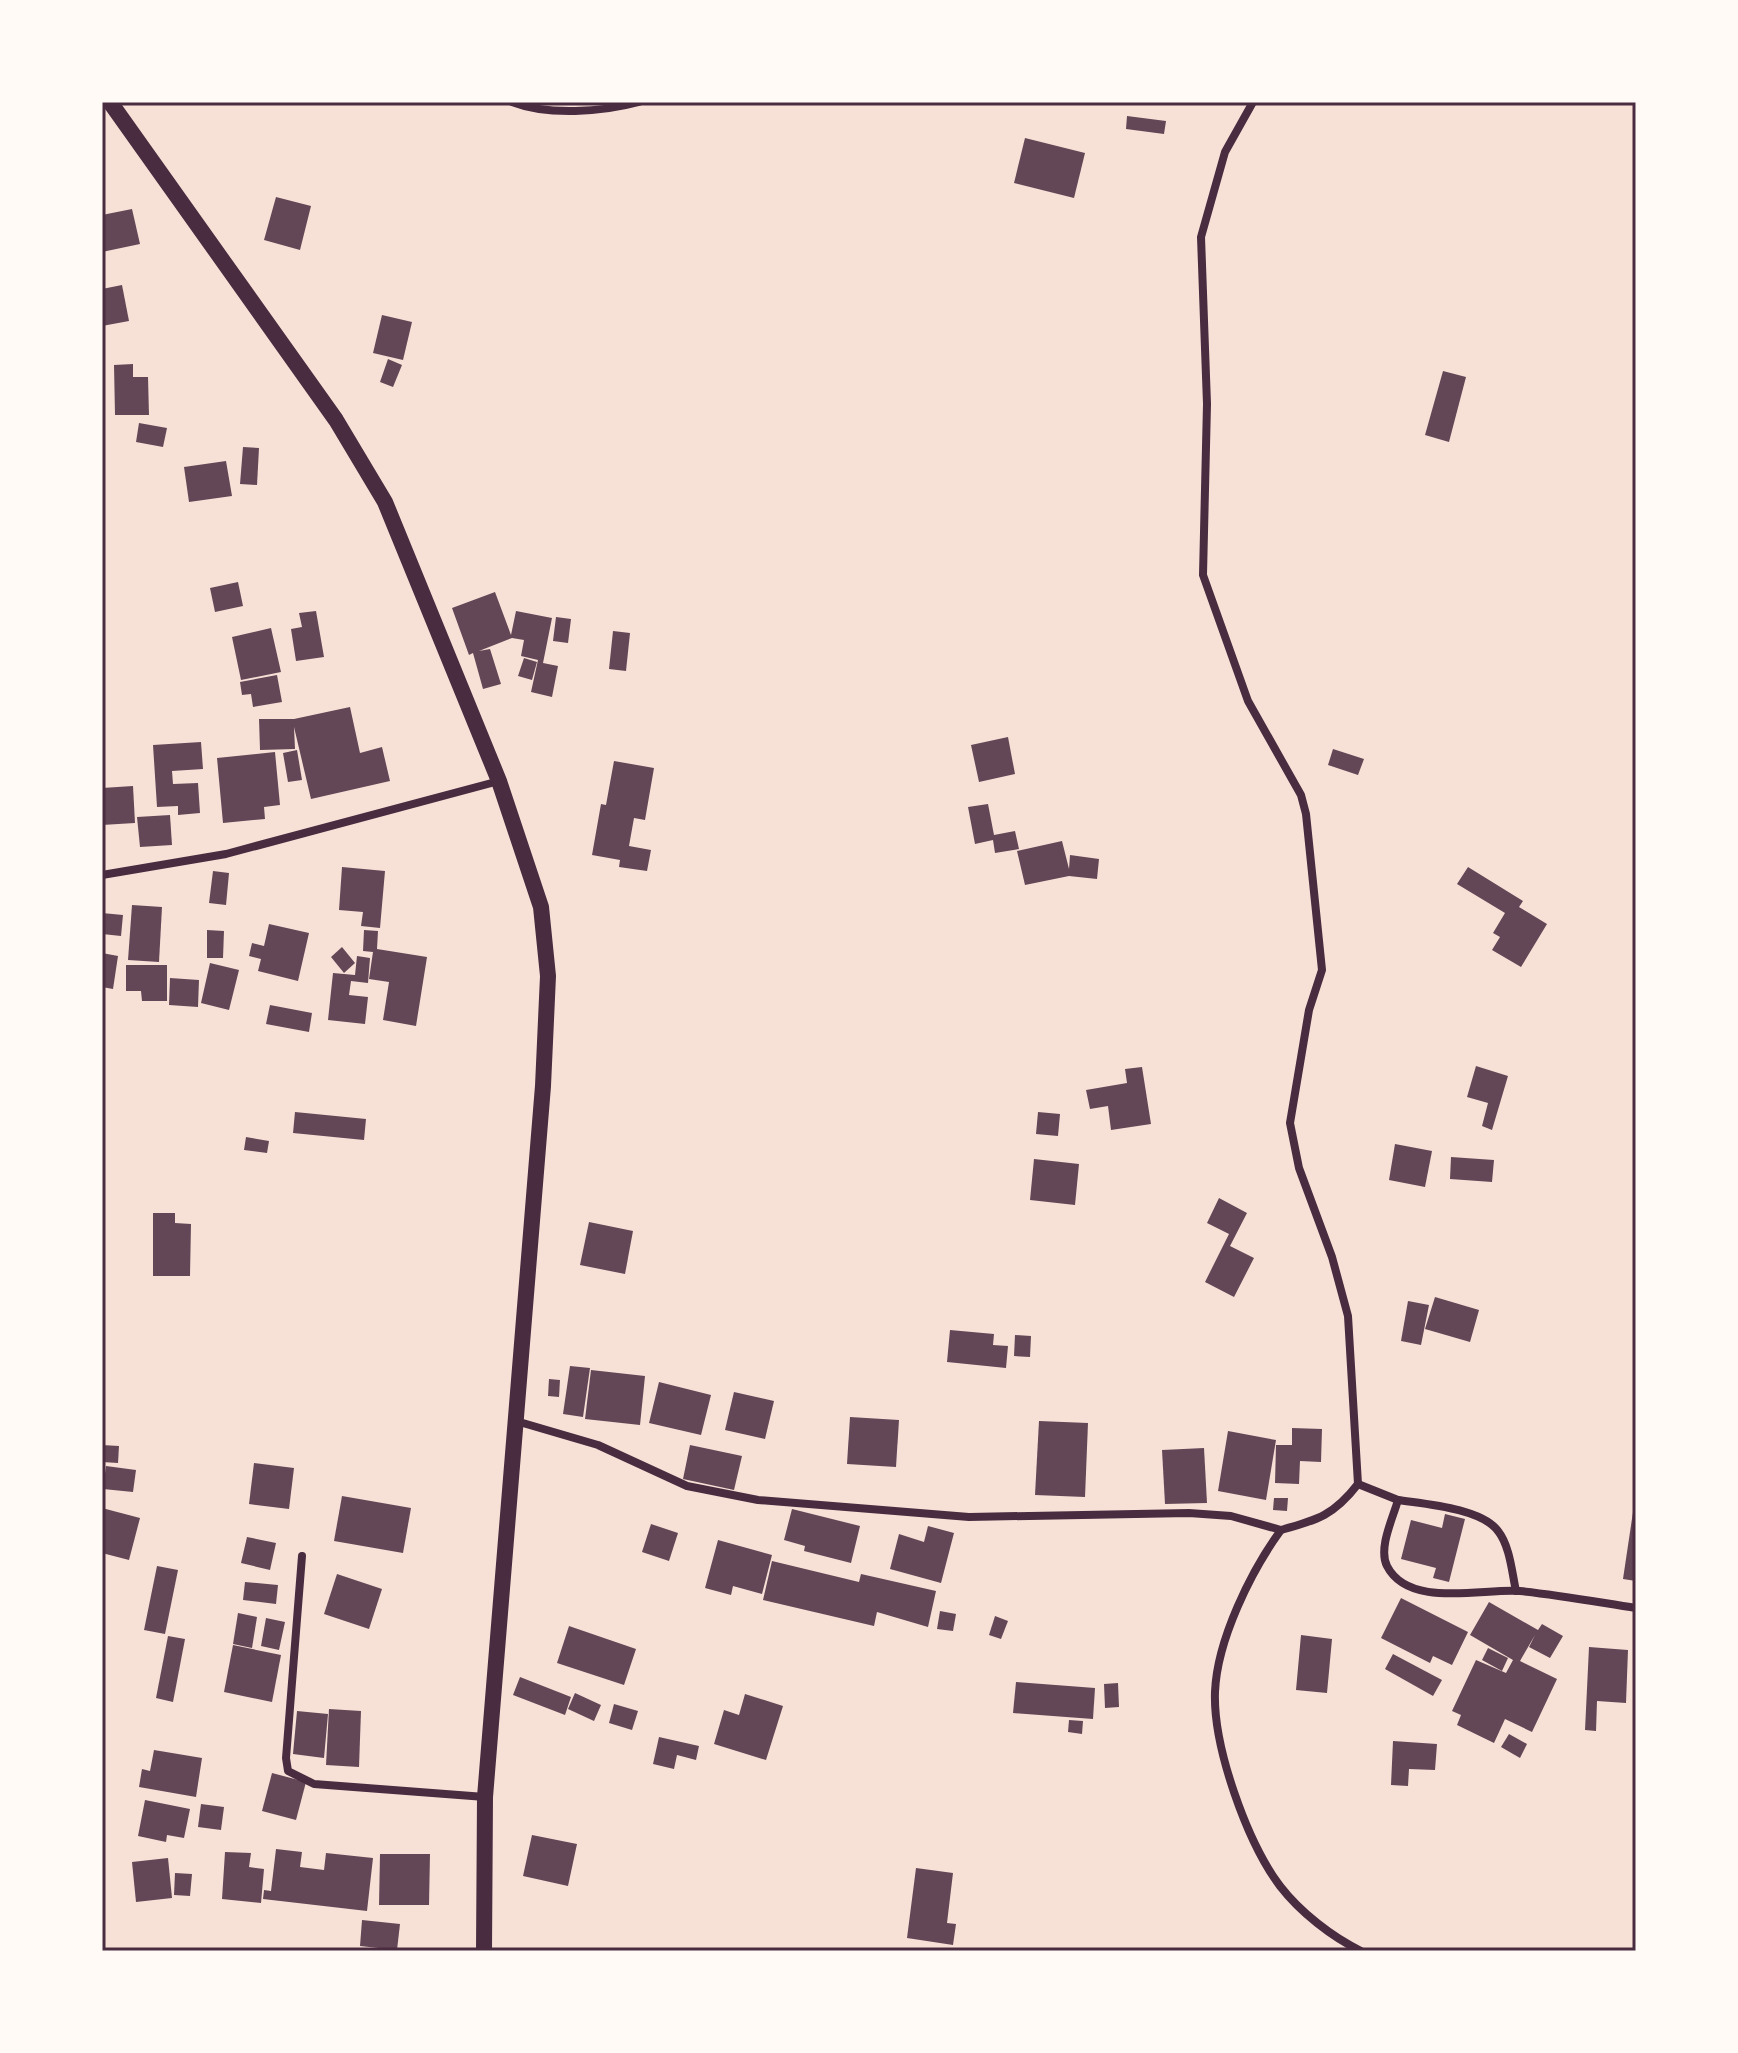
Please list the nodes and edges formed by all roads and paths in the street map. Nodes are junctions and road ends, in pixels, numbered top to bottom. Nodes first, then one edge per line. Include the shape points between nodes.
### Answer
1 (110, 102) edge
2 (512, 102) edge
3 (639, 102) edge
4 (1253, 102) edge
5 (499, 781) junction
6 (102, 875) edge
7 (516, 1421) junction
8 (1358, 1484) junction
9 (1398, 1500) junction
10 (1281, 1530) junction
11 (302, 1556) dead end
12 (1516, 1591) junction
13 (1636, 1608) edge
14 (485, 1797) junction
15 (484, 1951) edge
16 (1361, 1951) edge

1 - 5 main road via 336,420 385,502
2 - 3 street via 578,110
4 - 8 street via 1225,152 1201,237 1207,404 1203,575 1248,701 1301,795 1306,814 1322,970 1309,1010 1290,1123 1299,1168 1348,1316
5 - 6 street via 226,854
5 - 7 main road via 541,907 548,976
7 - 10 street via 598,1445 687,1486 758,1500 969,1517 1189,1513 1231,1516
7 - 14 main road
8 - 9 street
8 - 10 street via 1343,1504 1319,1520
9 - 12 street via 1454,1509 1498,1530
9 - 12 street via 1384,1553 1399,1581 1440,1593
10 - 16 street via 1261,1558 1227,1636 1215,1692 1227,1777 1280,1886 1306,1913
11 - 14 street via 288,1771 314,1784
12 - 13 street
14 - 15 main road

